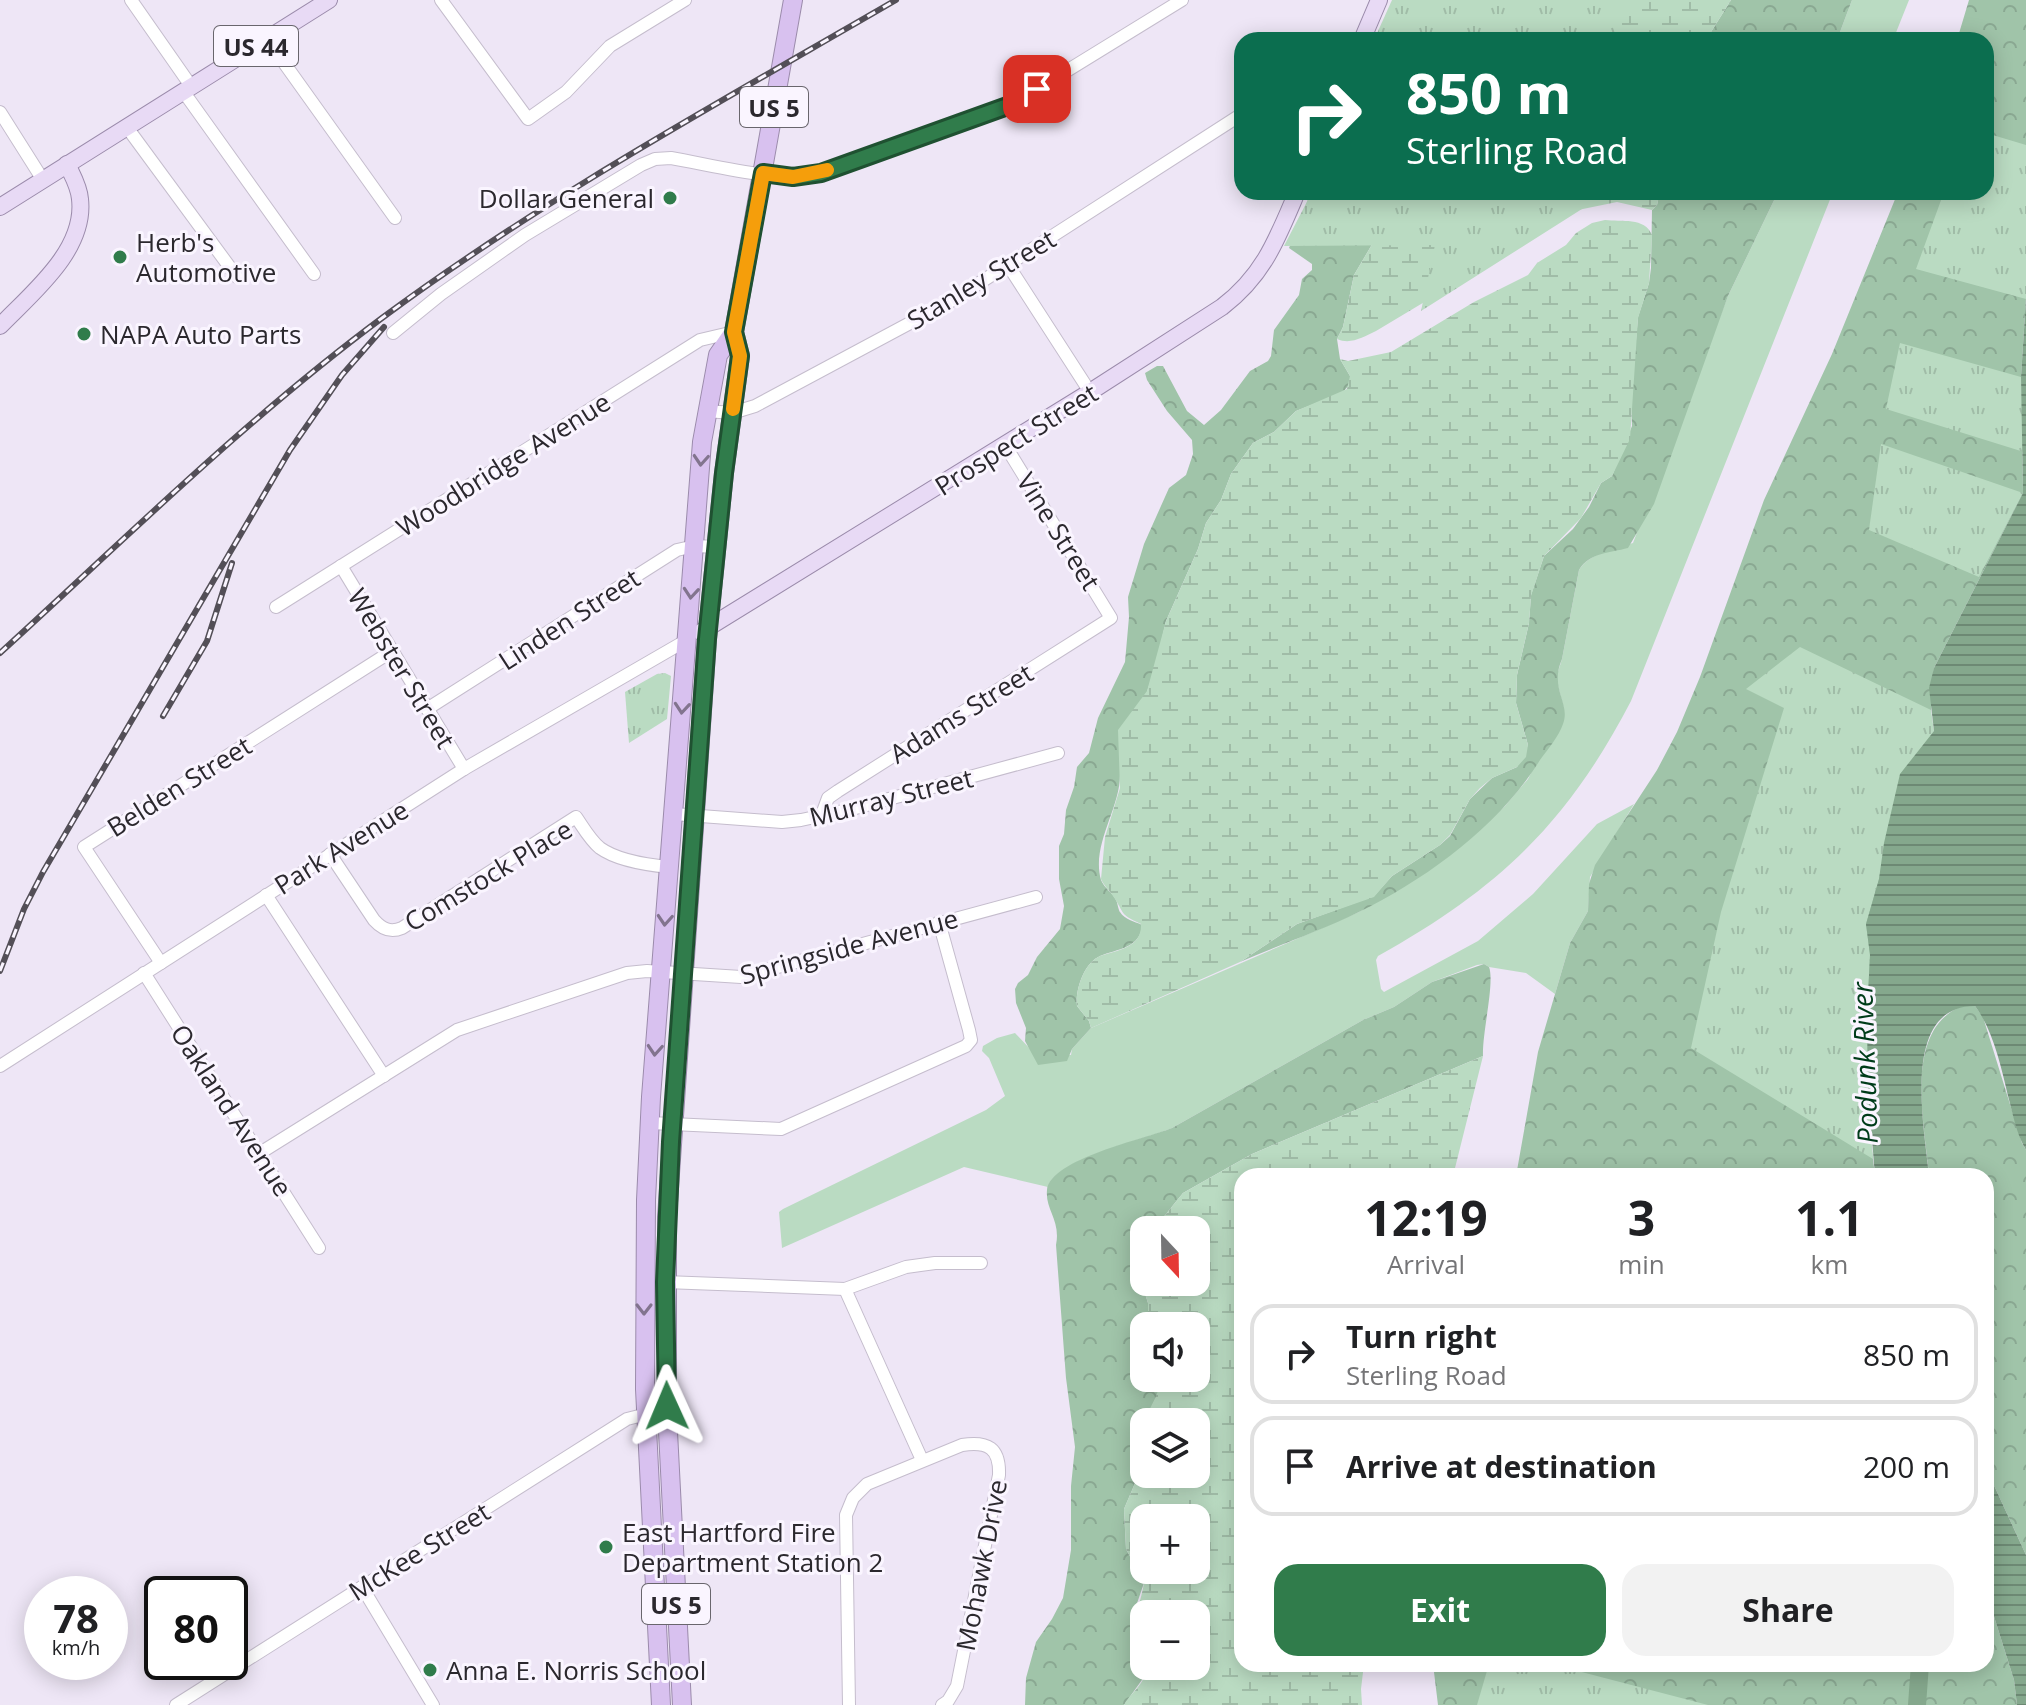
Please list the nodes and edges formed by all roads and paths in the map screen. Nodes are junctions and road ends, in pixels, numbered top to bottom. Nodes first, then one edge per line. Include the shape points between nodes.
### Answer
1 (131, 0) edge
2 (329, 0) edge
3 (441, 0) edge
4 (685, 0) edge
5 (793, 0) edge
6 (1182, 0) edge
7 (1379, 0) edge
8 (1365, 32) edge
9 (267, 39) junction
10 (187, 89) junction
11 (0, 112) edge
12 (1234, 119) edge
13 (126, 126) junction
14 (67, 164) junction
15 (763, 173) junction
16 (43, 180) junction
17 (1294, 200) edge
18 (0, 207) edge
19 (395, 218) dead end
20 (1008, 265) junction
21 (314, 274) dead end
22 (237, 277) dead end
23 (0, 326) edge
24 (734, 332) junction
25 (393, 333) dead end
26 (1090, 392) junction
27 (707, 411) junction
28 (732, 413) junction
29 (1005, 445) junction
30 (695, 546) junction
31 (716, 547) junction
32 (341, 566) junction
33 (276, 607) dead end
34 (1111, 618) joint
35 (708, 628) junction
36 (687, 640) junction
37 (392, 651) junction
38 (427, 709) junction
39 (1058, 753) dead end
40 (464, 769) junction
41 (674, 814) junction
42 (693, 815) junction
43 (821, 817) junction
44 (330, 854) junction
45 (669, 867) junction
46 (266, 895) junction
47 (1036, 897) dead end
48 (939, 922) junction
49 (161, 963) junction
50 (661, 972) junction
51 (144, 973) junction
52 (683, 974) junction
53 (0, 1066) edge
54 (384, 1076) junction
55 (650, 1123) junction
56 (672, 1124) junction
57 (260, 1153) junction
58 (319, 1248) dead end
59 (981, 1263) dead end
60 (665, 1282) junction
61 (845, 1289) junction
62 (667, 1412) junction
63 (646, 1413) junction
64 (922, 1460) junction
65 (672, 1529) junction
66 (652, 1530) junction
67 (362, 1587) junction
68 (176, 1705) edge
69 (433, 1705) edge
70 (661, 1705) edge
71 (682, 1705) edge
72 (849, 1705) edge
73 (942, 1705) edge

1 - 10 street
2 - 9 main road, US 44
3 - 4 street via 528,119 566,92 610,46
5 - 15 highway, US 5
6 - 15 street via 1013,104 813,175
7 - 8 main road
9 - 10 main road, US 44
9 - 19 street
10 - 13 main road, US 44
10 - 21 street
11 - 16 street
12 - 20 street, Stanley Street
13 - 14 main road, US 44
13 - 22 street
14 - 16 main road, US 44
14 - 23 main road via 80,197 74,237
15 - 24 highway, US 5
15 - 25 street via 671,158 641,165 525,235
16 - 18 main road, US 44
17 - 26 main road, Prospect Street via 1272,252 1240,293
20 - 26 street
20 - 28 street, Stanley Street via 940,307 755,406
24 - 27 highway, US 5 via 718,355
24 - 28 highway, US 5 via 740,356
24 - 32 street, Woodbridge Avenue via 700,340
26 - 29 main road, Prospect Street
27 - 28 street, Stanley Street
27 -> 30 highway, US 5
28 - 31 highway, US 5
29 - 34 street, Vine Street
29 - 35 main road, Prospect Street
30 - 31 street, Linden Street
30 -> 36 highway, US 5
30 - 38 street, Linden Street via 677,550
31 - 35 highway, US 5
32 - 33 street, Woodbridge Avenue
32 - 37 street, Webster Street
34 - 43 street, Adams Street via 838,791 828,798
35 - 36 main road, Prospect Street
35 - 42 highway, US 5
36 - 40 street, Park Avenue
36 -> 41 highway, US 5
37 - 38 street, Webster Street
37 - 49 street, Belden Street via 84,847
38 - 40 street, Webster Street
39 - 43 street, Murray Street
40 - 44 street, Park Avenue
41 - 42 street, Murray Street
41 - 45 highway, US 5
42 - 43 street, Murray Street via 782,822
42 - 52 highway, US 5
44 - 45 street, Comstock Place via 374,920 391,931 576,817 604,851
44 - 46 street, Park Avenue
45 -> 50 highway, US 5
46 - 49 street, Park Avenue
46 - 54 street
47 - 48 street, Springside Avenue
48 - 52 street, Springside Avenue via 741,977
48 - 56 street via 971,1040 958,1051 781,1129
49 - 51 street, Park Avenue
50 - 52 street, Springside Avenue
50 - 54 street, Springside Avenue via 627,973 469,1025
50 -> 55 highway, US 5
51 - 53 street, Park Avenue
51 - 57 street, Oakland Avenue
52 - 56 highway, US 5
54 - 57 street, Springside Avenue
55 - 56 street
55 -> 63 highway, US 5
56 - 60 highway, US 5
57 - 58 street, Oakland Avenue
59 - 61 street via 906,1267
60 - 61 street
60 - 62 highway, US 5
61 - 64 street
62 - 63 street, McKee Street
62 - 65 highway, US 5
63 - 66 highway, US 5
63 - 67 street, McKee Street via 627,1419
64 - 72 street, Mohawk Drive via 867,1484 846,1515
64 - 73 street, Mohawk Drive via 976,1443 991,1447 1000,1459 957,1686
65 - 66 highway
65 - 71 highway, US 5
66 - 70 highway, US 5
67 - 68 street, McKee Street
67 - 69 street

